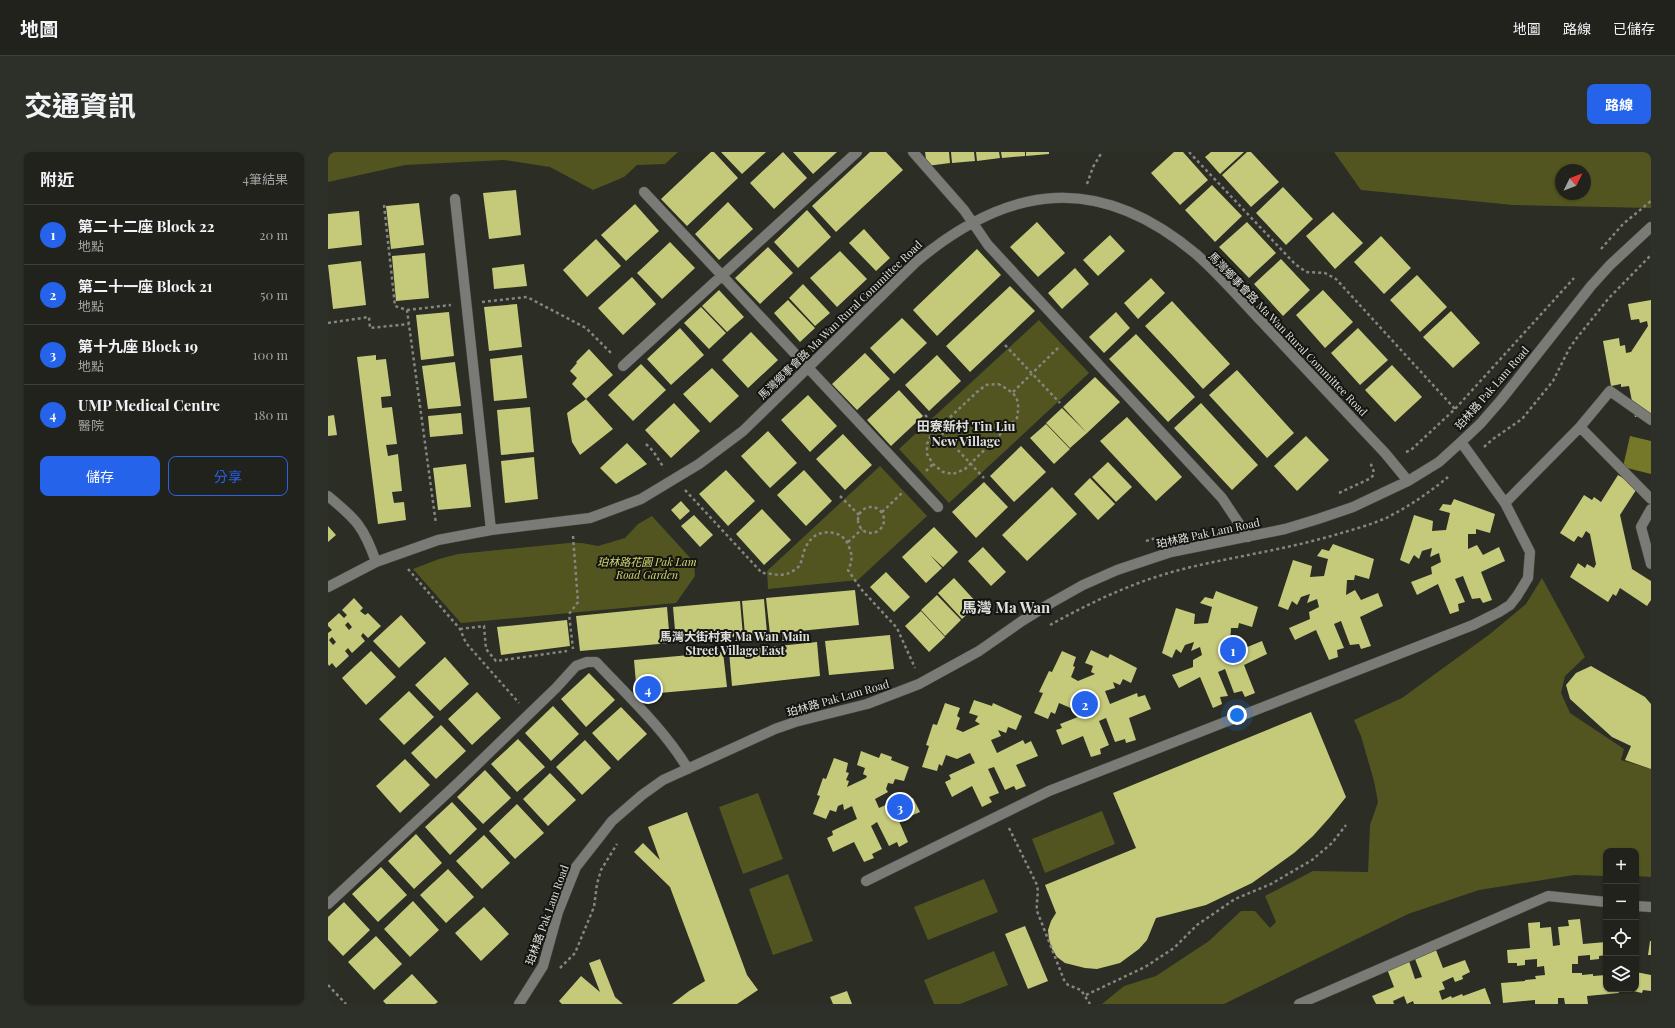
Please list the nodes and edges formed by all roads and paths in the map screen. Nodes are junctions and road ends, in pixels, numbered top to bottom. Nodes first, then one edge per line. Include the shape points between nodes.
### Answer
1 (857, 152) edge
2 (913, 152) edge
3 (1102, 152) edge
4 (1189, 152) edge
5 (1086, 187) dead end
6 (644, 192) dead end
7 (455, 199) dead end
8 (1651, 201) edge
9 (384, 205) dead end
10 (974, 222) junction
11 (1651, 227) edge
12 (1597, 253) dead end
13 (1651, 255) edge
14 (722, 276) junction
15 (1576, 276) dead end
16 (541, 304) dead end
17 (328, 322) edge
18 (409, 324) junction
19 (1062, 344) dead end
20 (1005, 345) dead end
21 (623, 366) joint
22 (807, 368) junction
23 (1032, 373) junction
24 (1013, 392) junction
25 (1060, 403) dead end
26 (1455, 409) junction
27 (925, 414) dead end
28 (1651, 420) edge
29 (1580, 426) junction
30 (938, 429) junction
31 (1461, 442) junction
32 (646, 444) dead end
33 (1405, 453) dead end
34 (1473, 457) junction
35 (971, 463) junction
36 (665, 469) dead end
37 (1449, 477) dead end
38 (984, 478) dead end
39 (1408, 482) junction
40 (683, 489) dead end
41 (328, 496) edge
42 (840, 496) dead end
43 (1651, 499) edge
44 (1505, 503) junction
45 (938, 507) dead end
46 (1651, 509) edge
47 (859, 515) junction
48 (436, 527) dead end
49 (862, 529) junction
50 (491, 530) junction
51 (573, 533) dead end
52 (1248, 537) junction
53 (848, 542) junction
54 (376, 562) junction
55 (1651, 564) edge
56 (406, 566) dead end
57 (328, 587) edge
58 (1045, 628) dead end
59 (460, 629) junction
60 (573, 650) junction
61 (576, 666) junction
62 (916, 671) dead end
63 (529, 714) junction
64 (688, 769) junction
65 (1002, 814) junction
66 (1346, 825) dead end
67 (619, 840) dead end
68 (866, 881) dead end
69 (1603, 902) edge
70 (328, 904) edge
71 (1639, 906) edge
72 (1651, 907) edge
73 (560, 969) dead end
74 (328, 985) edge
75 (1086, 995) junction
76 (346, 1004) edge
77 (519, 1004) edge
78 (1090, 1004) edge
79 (1299, 1004) edge

1 - 14 street
2 - 10 street
3 - 5 path
4 - 26 path via 1294,264 1306,272 1325,273 1336,279
6 - 14 street
7 - 50 street
8 - 12 path via 1624,224
9 - 18 path via 395,306 407,310
10 - 22 street, 馬灣鄉事會路 Ma Wan Rural Committee Road via 916,262
10 - 39 street, 馬灣鄉事會路 Ma Wan Rural Committee Road via 996,210 1020,203 1067,197 1116,206 1141,216 1161,228 1219,276 1385,453
10 - 52 street via 988,245 1222,498
11 - 31 street, 珀林路 Pak Lam Road via 1605,270 1501,400
13 - 34 path via 1608,299 1568,349 1553,381 1522,419
14 - 21 street
14 - 22 street
15 - 26 path, 珀林路 Pak Lam Road
16 - 21 path via 586,328
17 - 18 path via 369,317 370,328
18 - 48 path
19 - 23 path
20 - 23 path
22 - 45 street
22 - 50 street, 馬灣鄉事會路 Ma Wan Rural Committee Road via 743,431 699,464 641,499 590,518
23 - 24 path
23 - 25 path
24 - 30 path via 998,384 986,385
24 - 35 path via 1019,406 1017,418
26 - 33 path, 珀林路 Pak Lam Road
27 - 30 path
28 - 29 street via 1610,391
29 - 43 street
29 - 44 street
30 - 35 path
30 - 35 path via 931,435 927,444 932,464 943,472 953,474
31 - 34 street
31 - 39 street, 珀林路 Pak Lam Road via 1439,462
32 - 36 path
34 - 44 street
35 - 38 path
37 - 58 path via 1421,498 1389,516 1361,527 1318,540 1166,574 1084,606
39 - 52 street, 珀林路 Pak Lam Road via 1353,507 1285,529
40 - 53 path via 762,573 788,574 798,567 804,549 810,539 817,534 836,533
41 - 54 street via 348,512 360,526 368,538
42 - 47 path
44 - 65 street via 1530,552 1530,565 1528,578 1517,596 1510,605 1499,612 1458,631 1049,791
46 - 55 street via 1641,527
47 - 49 path
47 - 49 path via 871,507 879,509 883,515 884,524 878,531 868,532
49 - 53 path
50 - 54 street, 馬灣鄉事會路 Ma Wan Rural Committee Road via 438,540
51 - 60 path via 578,602 569,614
52 - 64 street, 珀林路 Pak Lam Road via 1171,552 1117,570 1051,603 979,651 919,684 867,704 775,729
53 - 62 path via 852,563 848,570 861,589 898,628
54 - 57 street, 馬灣鄉事會路 Ma Wan Rural Committee Road
56 - 59 path
59 - 60 path via 484,626 486,649 496,661
59 - 63 path via 466,643
60 - 61 path
61 - 63 street
61 - 64 street via 596,662 677,750
63 - 70 street
64 - 77 street, 珀林路 Pak Lam Road via 663,780 624,810 612,821 576,867 558,912 543,966
65 - 68 street
65 - 75 path via 1037,885 1037,912 1064,980
66 - 75 path via 1332,843 1312,860 1271,884 1235,899 1197,925 1174,948 1145,967
67 - 73 path via 601,870 594,907 575,953
69 - 79 street via 1548,896
71 - 72 street
74 - 76 path
75 - 78 path

